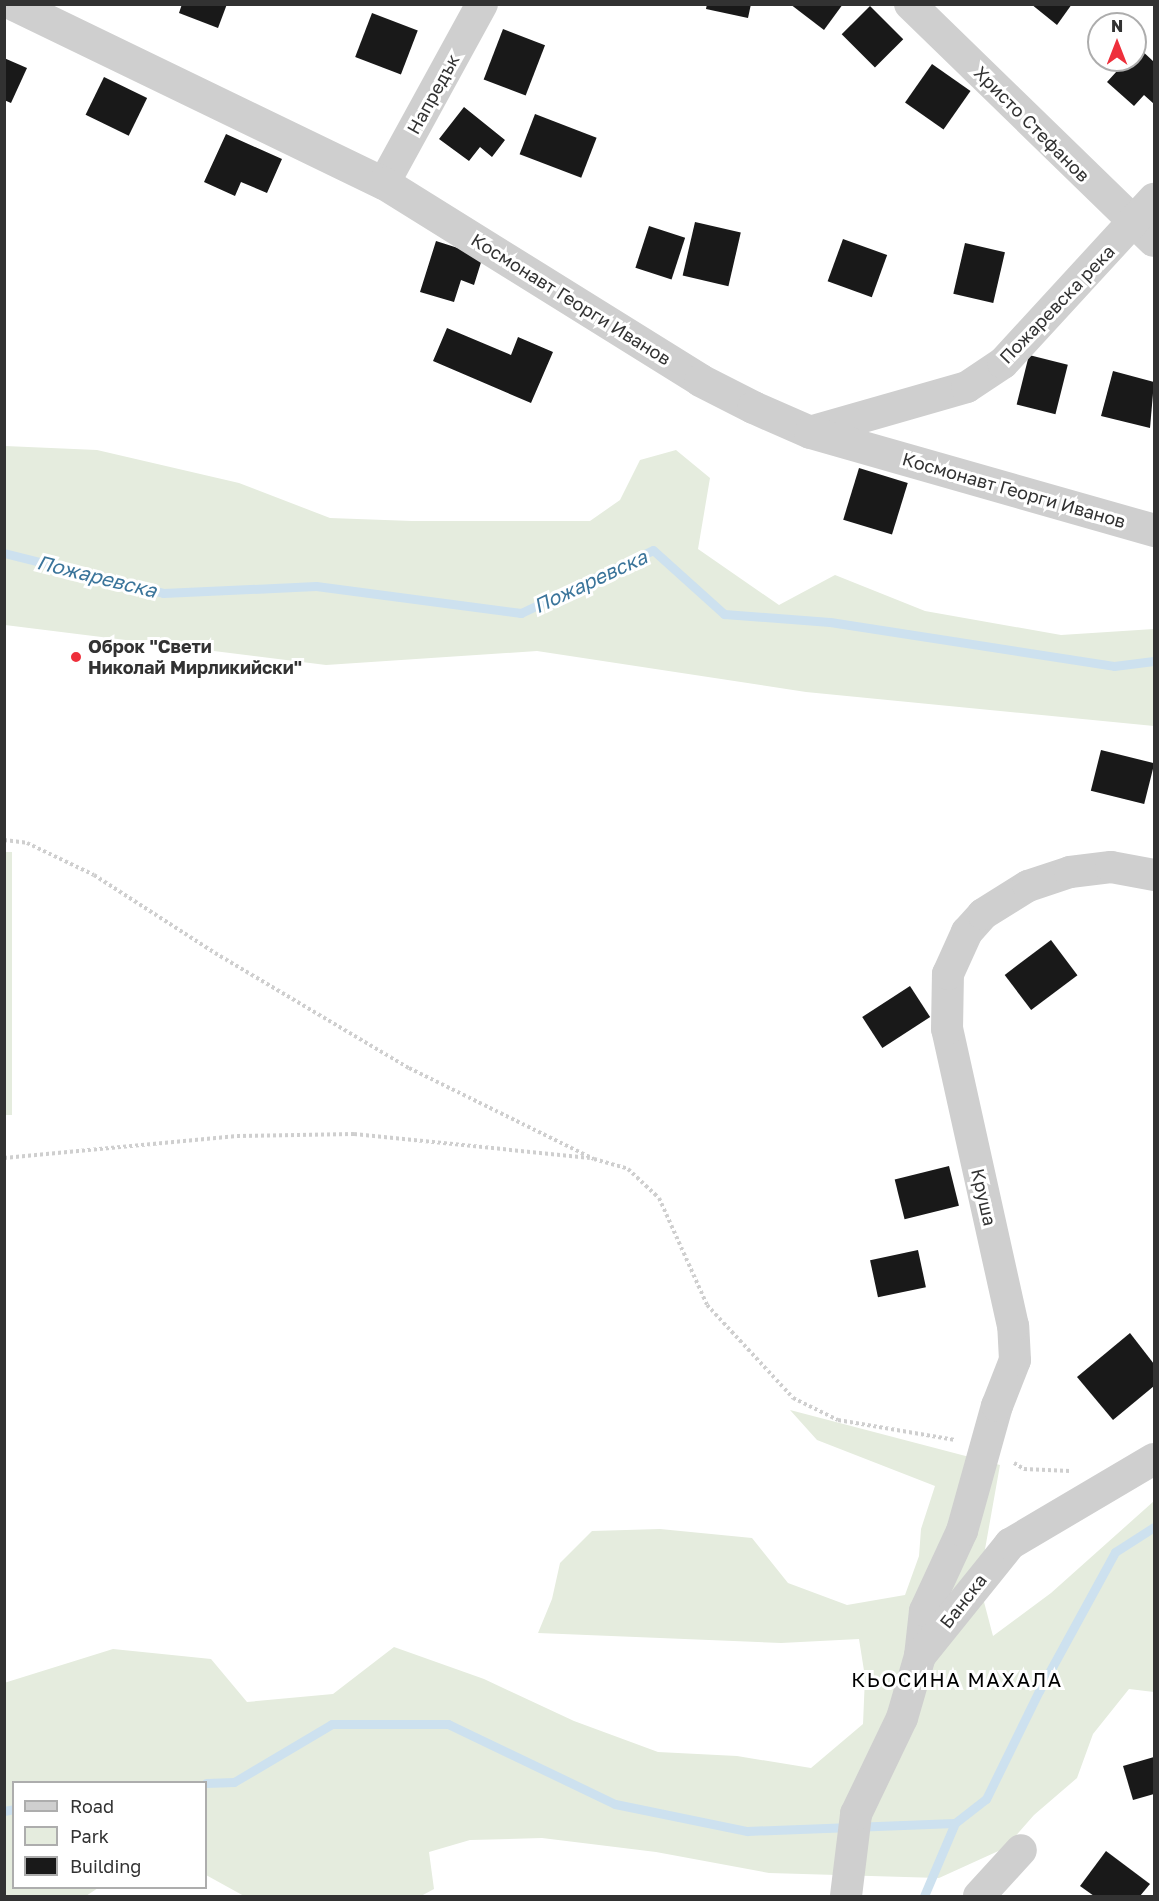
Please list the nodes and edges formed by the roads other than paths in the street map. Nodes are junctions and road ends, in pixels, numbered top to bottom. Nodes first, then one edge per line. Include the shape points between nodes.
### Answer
1 (12, 4) edge
2 (482, 4) edge
3 (910, 4) edge
4 (384, 183) junction
5 (1155, 200) edge
6 (1144, 232) edge
7 (810, 432) junction
8 (1155, 530) edge
9 (1155, 875) edge
10 (1155, 1459) edge
11 (920, 1656) junction
12 (1021, 1850) dead end
13 (847, 1885) edge
14 (979, 1896) edge

1 - 4 street, Космонавт Георги Иванов
2 - 4 street, Напредък
3 - 6 street, Христо Стефанов
4 - 7 street, Космонавт Георги Иванов via 700,380
5 - 6 street, Пожаревска река
6 - 7 street, Пожаревска река via 1003,363 967,387
7 - 8 street, Космонавт Георги Иванов
9 - 11 street, Круша via 1111,867 1070,872 1028,886 983,914 967,932 948,974 947,1029 1013,1326 1015,1360 985,1444 962,1531 925,1611
10 - 11 street, Банска via 1010,1544
11 - 13 street, Банска via 902,1718 856,1814
12 - 14 street

